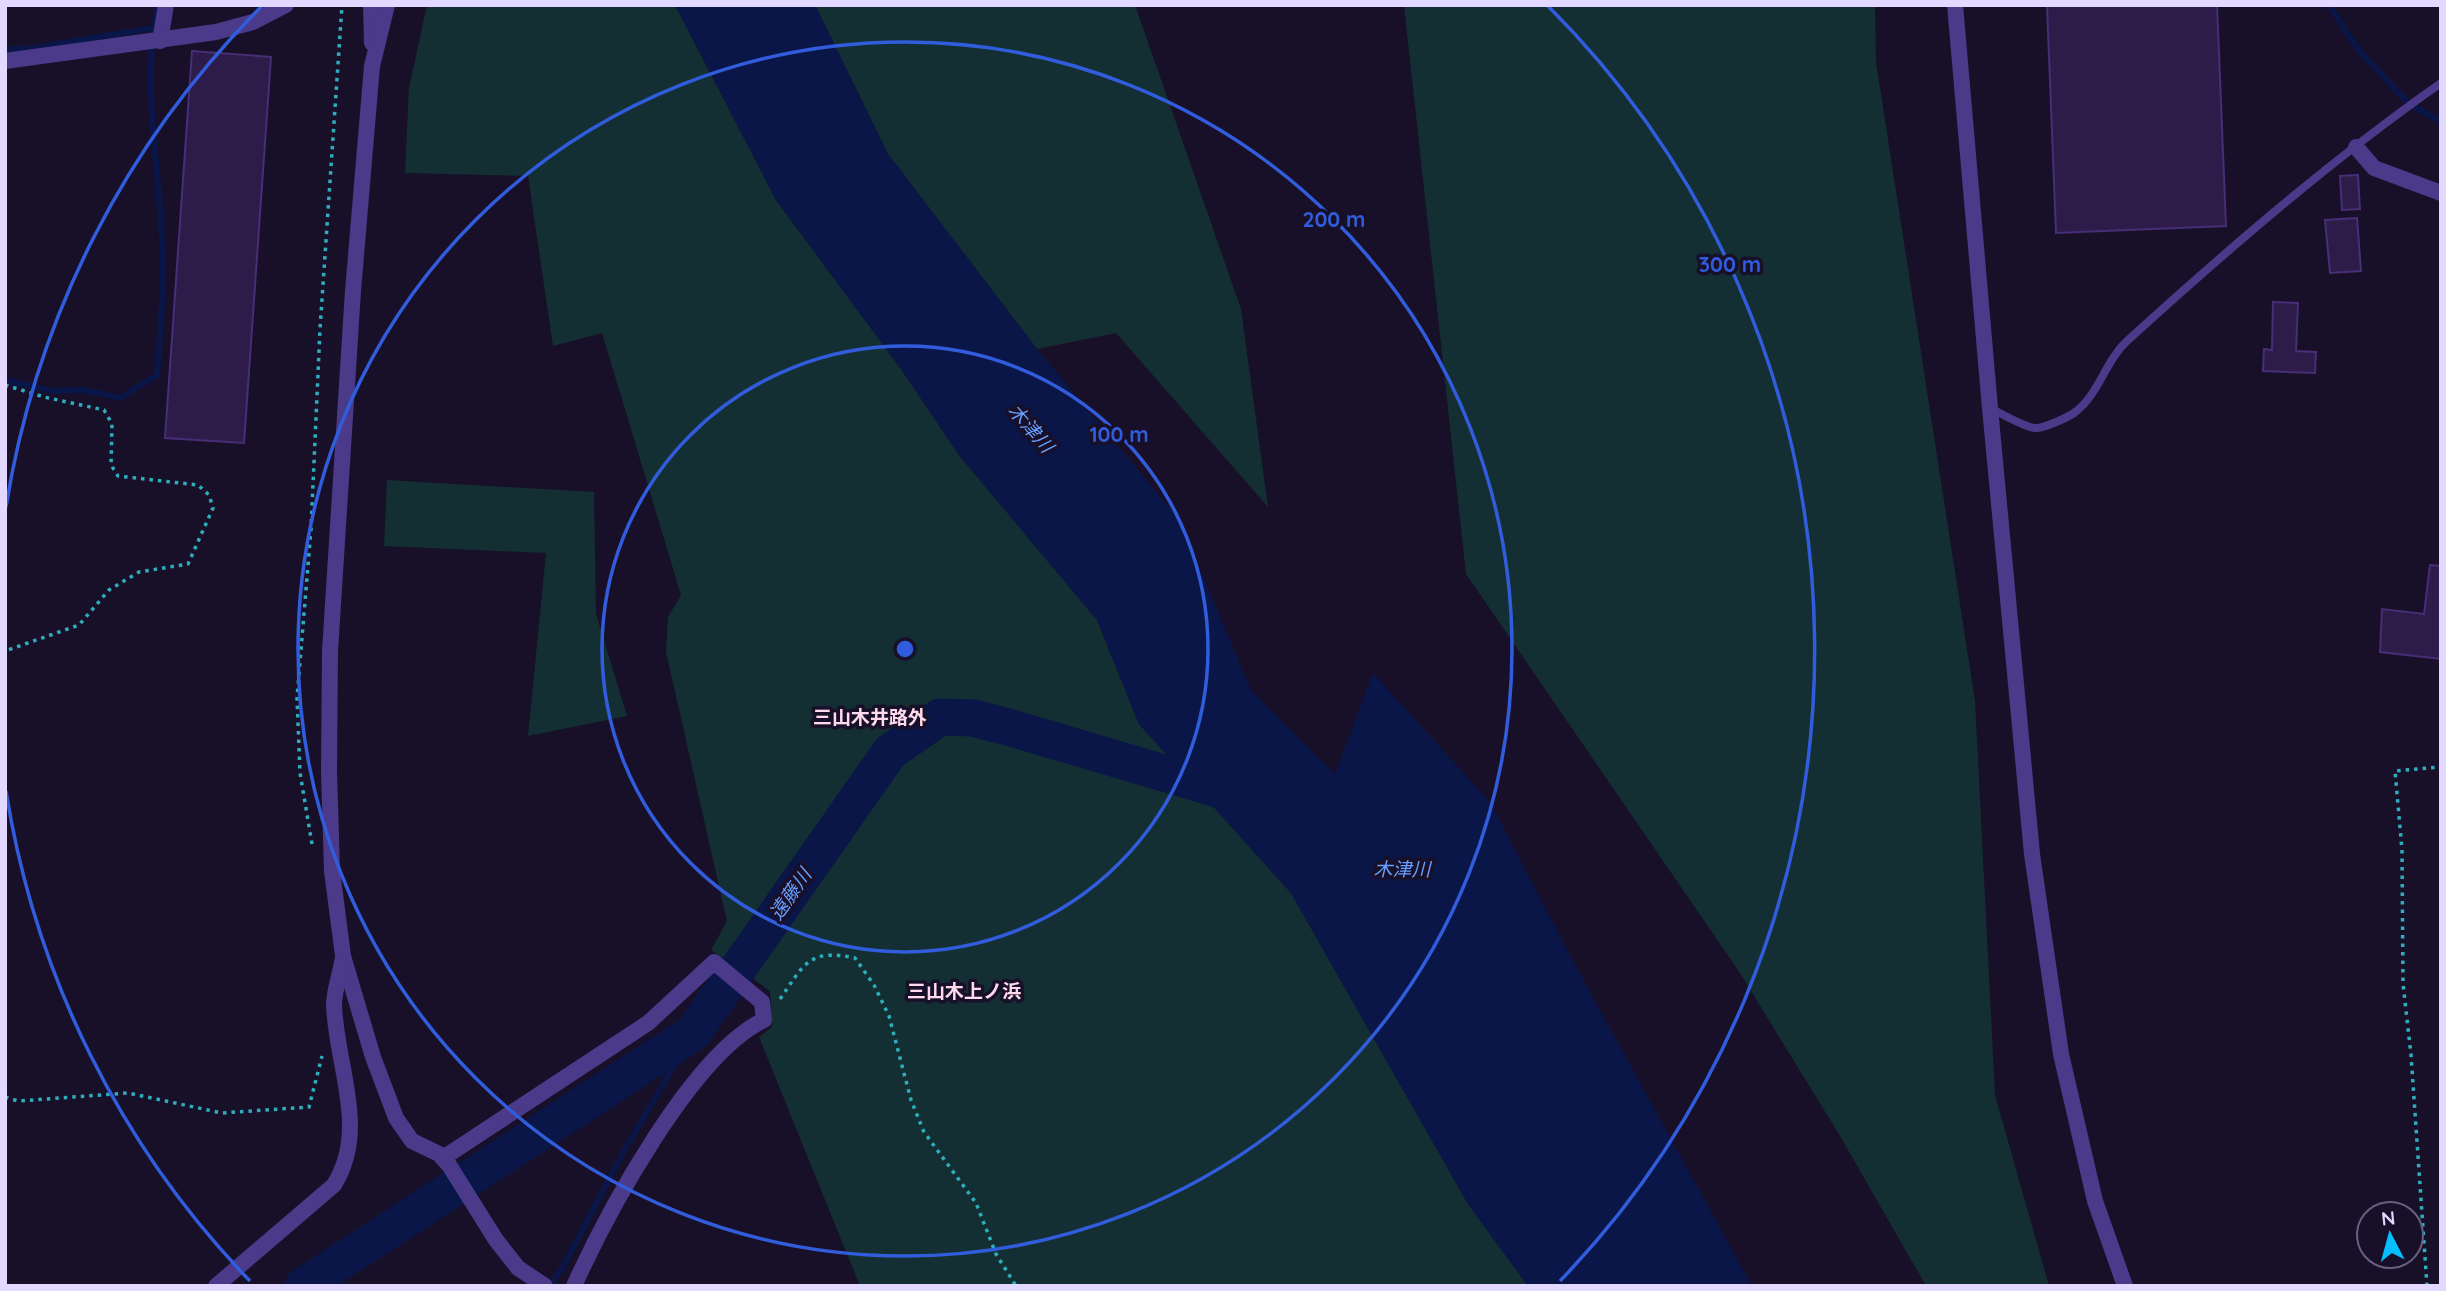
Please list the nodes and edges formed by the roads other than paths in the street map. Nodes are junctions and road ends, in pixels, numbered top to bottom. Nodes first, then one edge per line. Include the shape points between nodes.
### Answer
1 (166, 5) edge
2 (286, 5) edge
3 (371, 5) edge
4 (387, 5) edge
5 (1955, 5) edge
6 (160, 41) junction
7 (5, 61) edge
8 (372, 66) junction
9 (2437, 85) edge
10 (2356, 147) junction
11 (2441, 193) edge
12 (1990, 408) junction
13 (343, 956) junction
14 (443, 1158) junction
15 (216, 1286) edge
16 (545, 1286) edge
17 (575, 1286) edge
18 (2125, 1286) edge

1 - 6 street
2 - 6 street via 253,22
3 - 8 street
4 - 8 street
5 - 12 street
6 - 7 street
8 - 13 street via 330,652 332,871
9 - 10 lane
10 - 11 street via 2374,168
10 - 12 lane via 2123,344 2091,396 2074,413 2034,428
12 - 18 street via 2032,854 2061,1054 2095,1201
13 - 14 street via 396,1118 412,1141
13 - 15 street via 334,1003 351,1123 345,1169 334,1185
14 - 16 street via 518,1268
14 - 17 street via 648,1023 714,962 762,1002 764,1020 748,1028 707,1068 659,1132 596,1237

